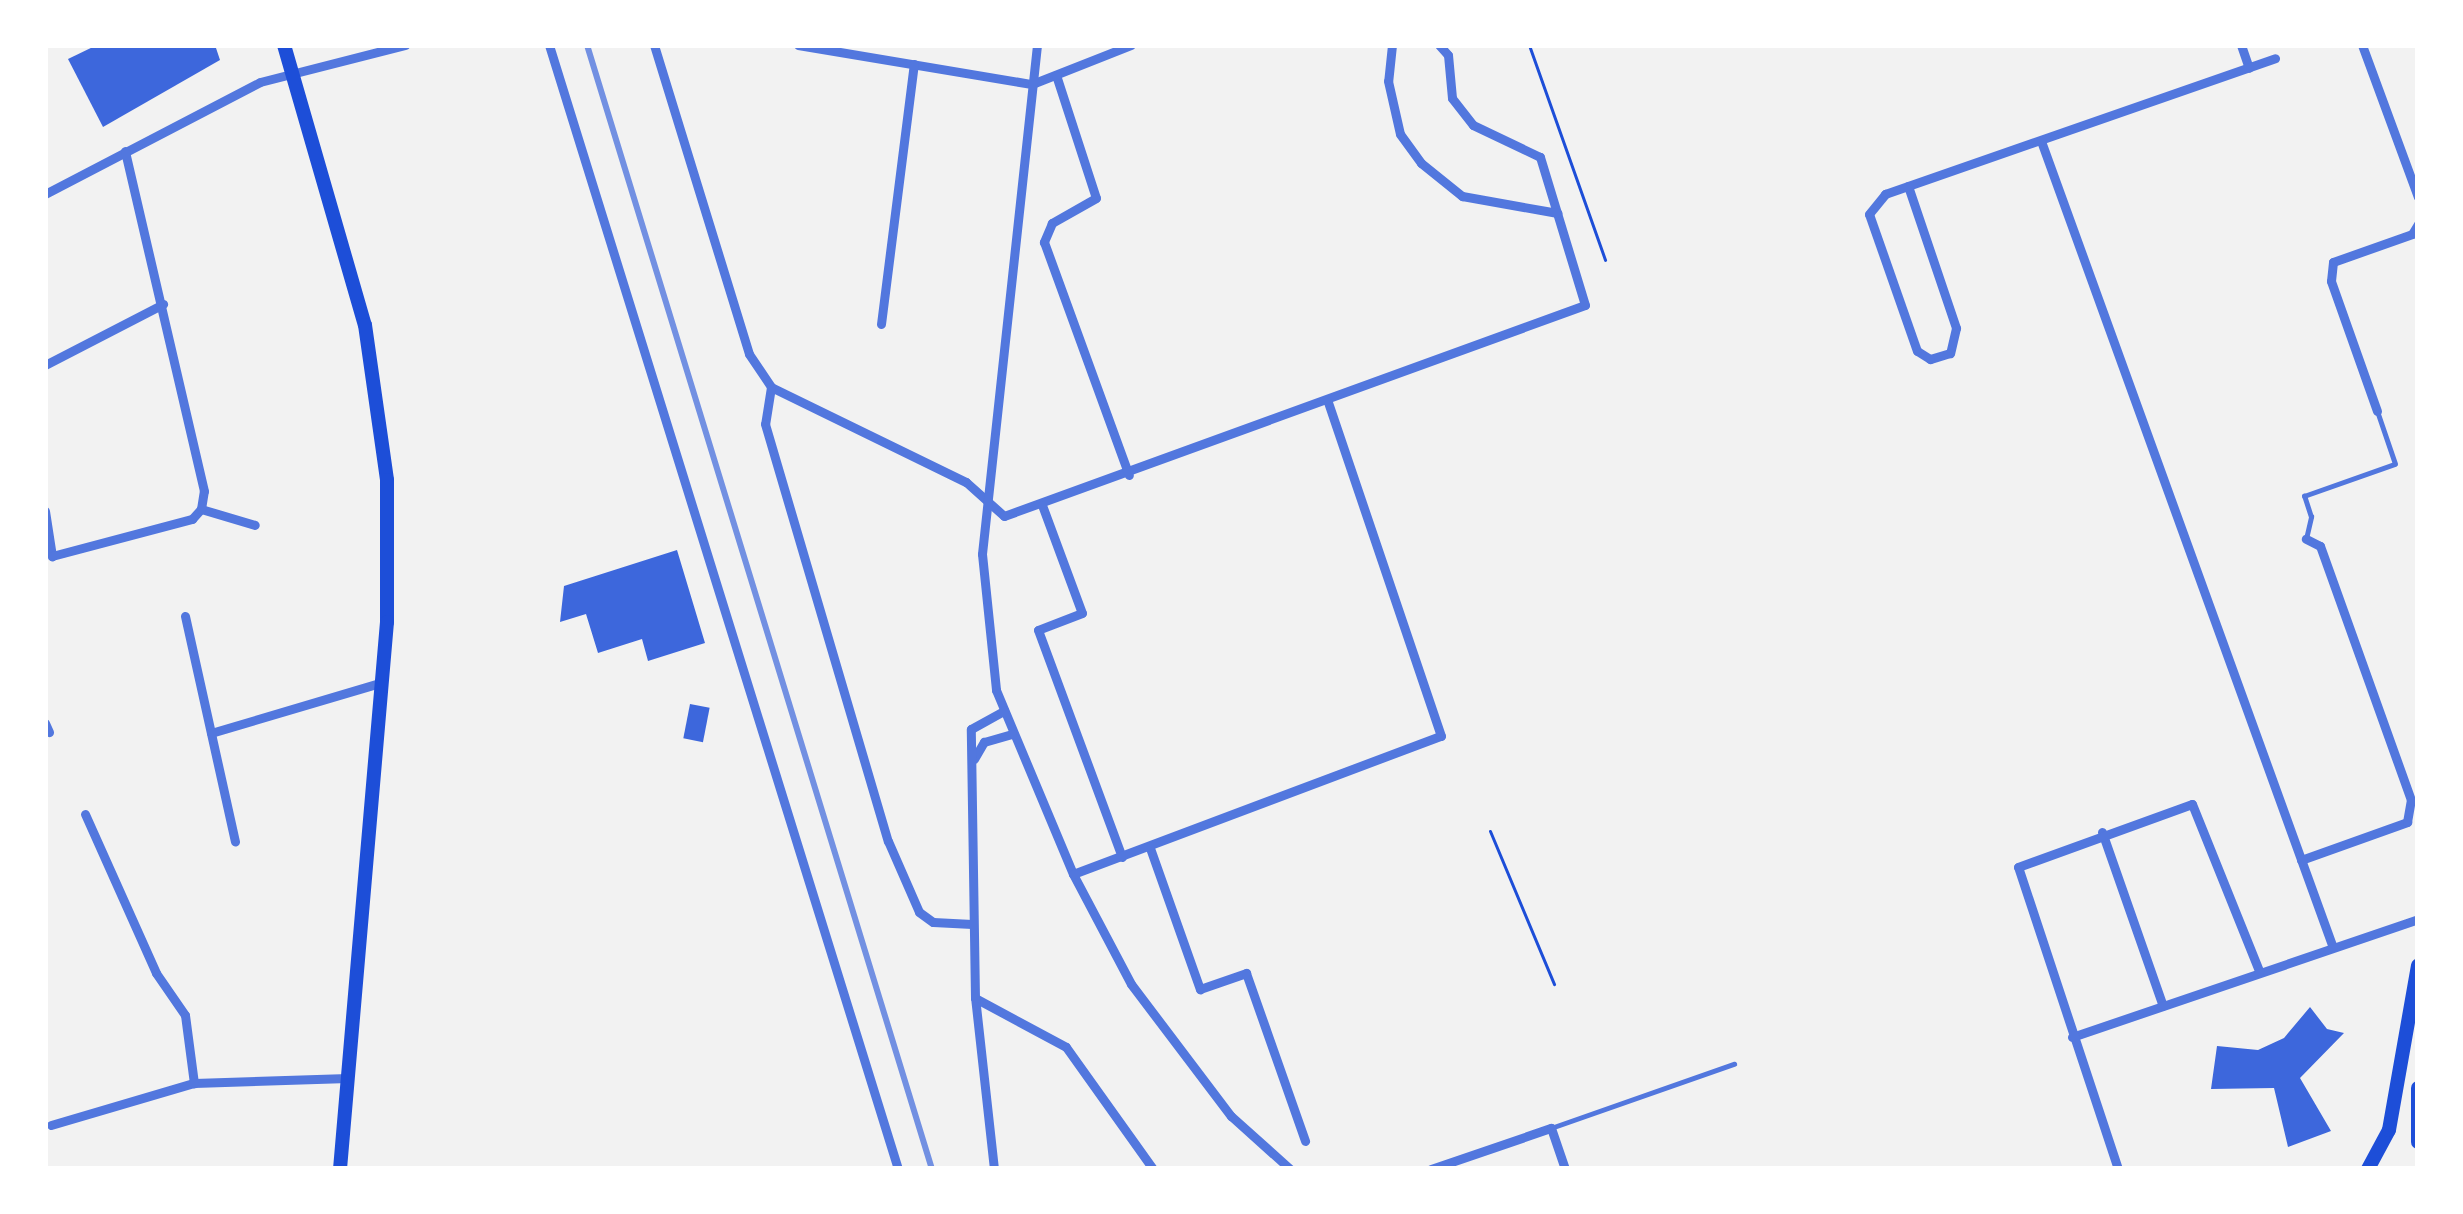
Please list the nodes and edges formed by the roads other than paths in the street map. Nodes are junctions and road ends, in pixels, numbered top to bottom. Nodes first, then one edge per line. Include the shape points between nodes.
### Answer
1 (284, 45) edge
2 (405, 45) edge
3 (549, 45) edge
4 (654, 45) edge
5 (798, 45) edge
6 (1037, 45) edge
7 (1131, 45) edge
8 (1392, 45) edge
9 (1439, 45) edge
10 (2241, 45) edge
11 (2362, 45) edge
12 (2276, 58) dead end
13 (914, 64) junction
14 (2249, 68) junction
15 (1056, 75) junction
16 (293, 76) junction
17 (1033, 84) junction
18 (2041, 142) junction
19 (125, 151) junction
20 (1908, 186) junction
21 (45, 194) edge
22 (2418, 196) edge
23 (1557, 213) junction
24 (2418, 224) edge
25 (163, 304) junction
26 (881, 324) dead end
27 (45, 365) edge
28 (771, 388) junction
29 (1328, 403) junction
30 (2377, 411) joint
31 (1130, 475) junction
32 (987, 500) junction
33 (1042, 505) junction
34 (201, 508) junction
35 (45, 511) edge
36 (255, 525) dead end
37 (2306, 539) joint
38 (52, 556) junction
39 (45, 573) edge
40 (185, 616) dead end
41 (383, 682) junction
42 (1004, 711) junction
43 (211, 733) junction
44 (1012, 734) junction
45 (972, 764) junction
46 (85, 814) dead end
47 (2102, 832) junction
48 (235, 842) dead end
49 (1150, 848) junction
50 (1122, 857) junction
51 (2301, 860) junction
52 (1073, 874) junction
53 (2415, 916) edge
54 (972, 924) junction
55 (2332, 945) junction
56 (2418, 966) edge
57 (2259, 971) junction
58 (975, 998) junction
59 (2163, 1006) junction
60 (2072, 1037) junction
61 (1734, 1064) dead end
62 (348, 1078) junction
63 (194, 1083) junction
64 (2418, 1088) edge
65 (51, 1125) dead end
66 (1550, 1128) junction
67 (1305, 1141) dead end
68 (2418, 1142) edge
69 (340, 1169) edge
70 (898, 1169) edge
71 (994, 1169) edge
72 (1153, 1169) edge
73 (1290, 1169) edge
74 (1431, 1169) edge
75 (1565, 1169) edge
76 (2118, 1169) edge
77 (2368, 1169) edge

1 - 16 main road
2 - 16 street
3 - 70 street
4 - 28 street via 749,354
5 - 13 street
6 - 17 street
7 - 15 street
8 - 23 street via 1388,81 1400,134 1421,163 1462,196
9 - 23 street via 1448,55 1452,98 1473,125 1540,157
10 - 14 street
11 - 22 street
12 - 14 street
13 - 17 street
13 - 26 street
14 - 18 street
15 - 17 street
15 - 31 street via 1096,198 1052,223 1043,242
16 - 19 street via 260,82
16 - 41 main road via 350,262 383,426
17 - 32 street
18 - 20 street
18 - 51 street
19 - 21 street
19 - 25 street
20 - 20 street via 1885,194 1869,214 1917,351 1930,359 1950,353 1956,328
23 - 29 street via 1585,305
24 - 30 street via 2412,234 2333,262 2331,280
25 - 27 street
25 - 34 street
28 - 32 street via 966,482
28 - 54 street via 765,424 888,841 919,912 933,922
29 - 31 street
29 - 49 street via 1441,736
30 - 37 lane via 2395,464 2304,496 2311,517
31 - 33 street
32 - 33 street via 1004,516
32 - 42 street via 986,644
33 - 50 street via 1082,613 1037,630
34 - 36 street
34 - 38 street via 192,519
35 - 38 street
37 - 51 street via 2320,546 2411,800 2407,822
38 - 39 street
40 - 43 street
41 - 43 street
41 - 62 main road
42 - 44 street
42 - 45 street via 975,722
43 - 48 street
44 - 45 street via 984,742
44 - 52 street
45 - 54 street
46 - 63 street via 156,973 184,1015
47 - 57 street via 2192,804
47 - 59 street
47 - 60 street via 2018,866
49 - 50 street
49 - 67 street via 1200,989 1246,973
50 - 52 street
51 - 55 street
52 - 73 street via 1174,1047 1231,1116
53 - 55 street
54 - 58 street
55 - 57 street
56 - 77 main road via 2389,1130
57 - 59 street
58 - 71 street
58 - 72 street via 1066,1047
59 - 60 street
60 - 76 street
61 - 66 lane
62 - 63 street
62 - 69 main road
63 - 65 street
64 - 68 main road
66 - 74 street
66 - 75 street

